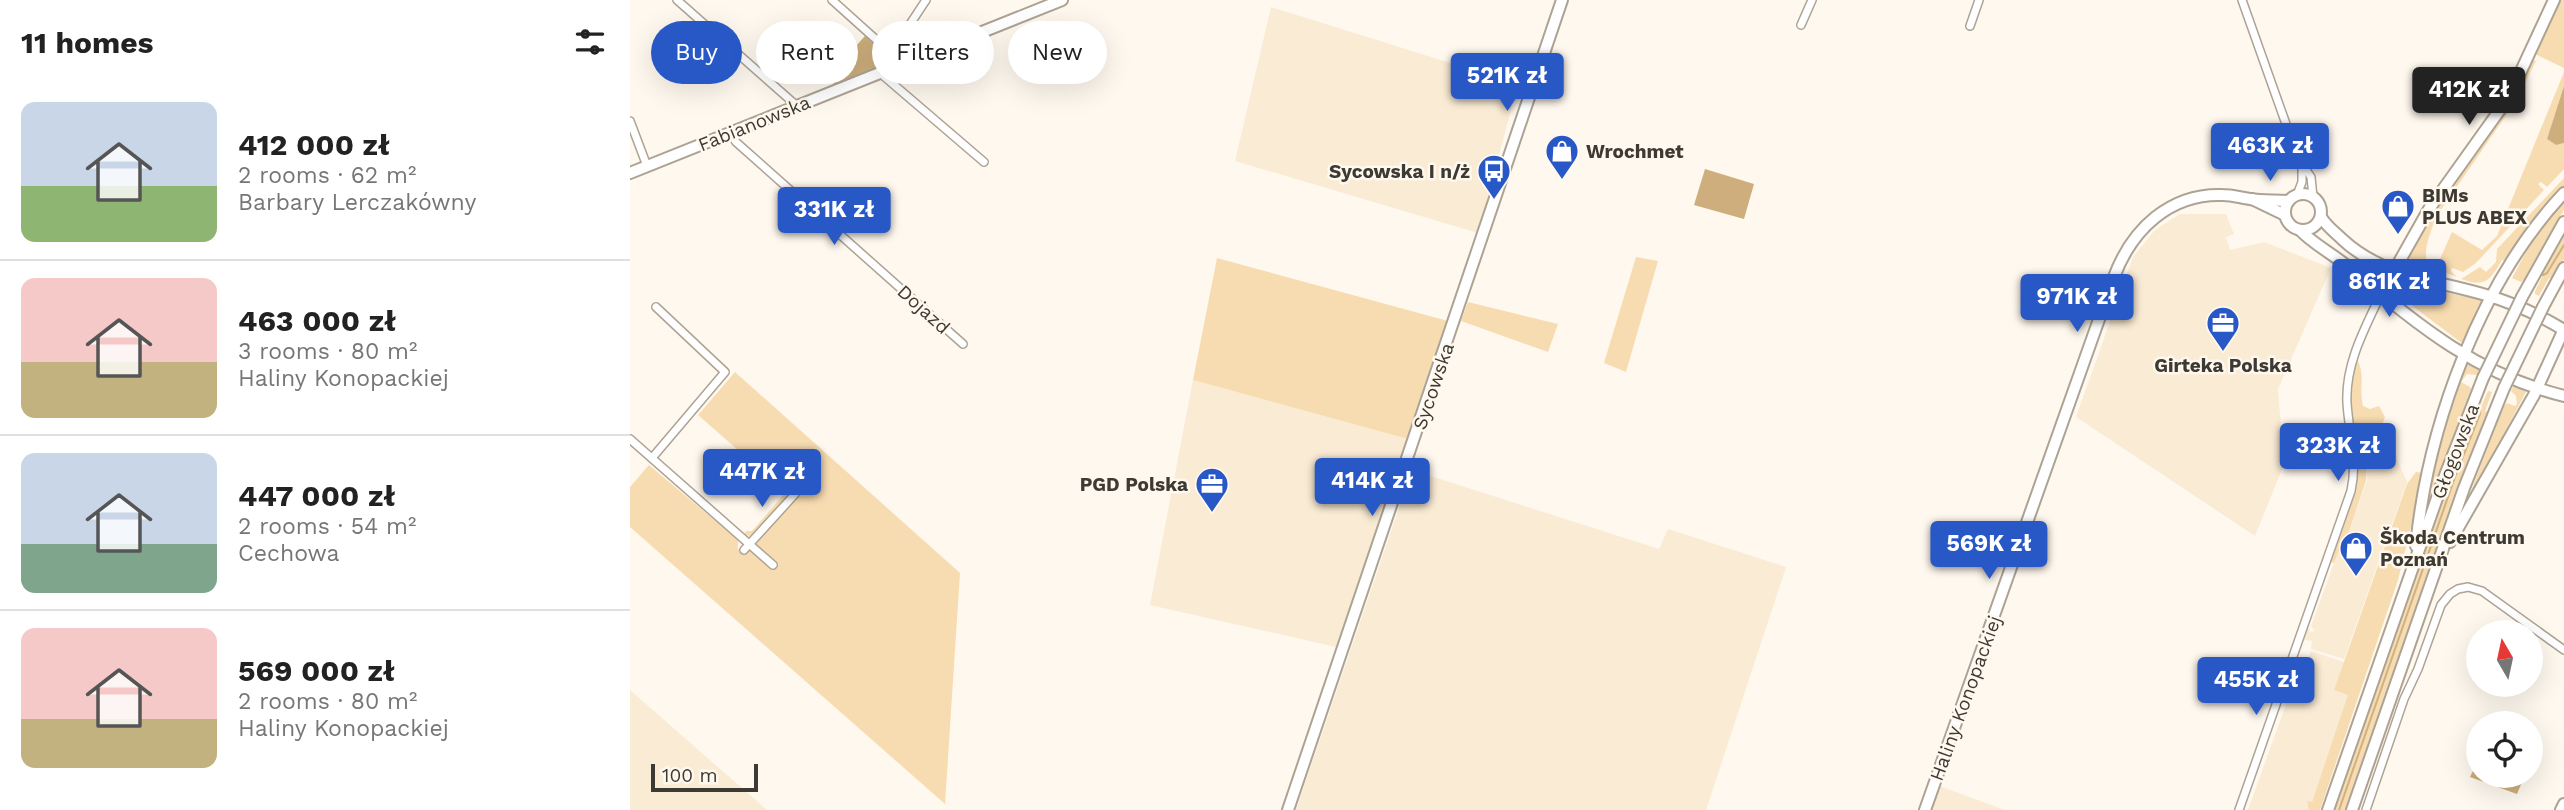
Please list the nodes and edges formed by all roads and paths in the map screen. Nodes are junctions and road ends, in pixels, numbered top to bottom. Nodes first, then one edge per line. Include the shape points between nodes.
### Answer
1 (677, 0) edge
2 (832, 0) edge
3 (926, 0) edge
4 (1062, 0) edge
5 (1562, 0) edge
6 (1812, 0) edge
7 (1979, 0) edge
8 (2242, 0) edge
9 (2554, 0) edge
10 (912, 21) edge
11 (1801, 25) dead end
12 (1970, 26) dead end
13 (994, 27) edge
14 (872, 36) edge
15 (872, 75) edge
16 (894, 84) edge
17 (797, 106) junction
18 (630, 121) edge
19 (730, 133) junction
20 (984, 162) dead end
21 (2302, 164) junction
22 (648, 166) junction
23 (630, 173) edge
24 (2564, 192) edge
25 (2313, 197) junction
26 (2293, 198) junction
27 (2252, 200) junction
28 (2285, 215) junction
29 (2321, 217) junction
30 (2564, 222) edge
31 (2300, 230) junction
32 (2401, 261) junction
33 (2564, 268) edge
34 (2393, 271) junction
35 (2412, 277) junction
36 (2381, 294) junction
37 (2491, 296) junction
38 (2396, 305) junction
39 (656, 307) dead end
40 (2374, 315) junction
41 (2564, 330) edge
42 (963, 344) dead end
43 (2464, 355) junction
44 (2537, 388) junction
45 (2564, 396) edge
46 (630, 439) edge
47 (652, 458) junction
48 (796, 494) dead end
49 (747, 547) junction
50 (773, 565) dead end
51 (2437, 565) junction
52 (2413, 566) junction
53 (2564, 650) edge
54 (2564, 804) edge
55 (1288, 810) edge
56 (1925, 810) edge
57 (2239, 810) edge
58 (2328, 810) edge
59 (2351, 810) edge
60 (2365, 810) edge
61 (2561, 810) edge

1 - 17 street
2 - 14 street
3 - 10 street
4 - 13 street, Fabianowska
5 - 55 street, Sycowska
6 - 11 street
7 - 12 street
8 - 21 street
9 - 32 street via 2513,91 2429,209
15 - 17 street, Fabianowska
16 - 20 street
17 - 19 street, Fabianowska
18 - 22 street
19 - 22 street, Fabianowska
19 - 42 street, Dojazd
21 - 25 street via 2311,177
21 - 26 street via 2302,182
22 - 23 street, Fabianowska
24 - 37 street via 2530,232
25 - 26 street
25 - 29 street
26 - 27 street, Haliny Konopackiej
26 - 28 street
27 - 28 street, Haliny Konopackiej
27 - 56 street, Haliny Konopackiej via 2210,195 2181,202 2148,222 2125,250
28 - 31 street via 2290,225
29 - 31 street via 2313,227
29 - 34 street via 2359,254
30 - 52 street, Głogowska, bridge via 2483,378
31 - 36 street
32 - 34 street
32 - 35 street
33 - 51 street, Głogowska, bridge via 2504,388
34 - 35 street
34 - 36 street
35 - 37 street
36 - 38 street
36 - 40 street
37 - 41 street
37 - 43 street
38 - 40 street
38 - 43 street
39 - 47 street via 725,372
40 - 57 street via 2348,377 2355,456 2351,491
41 - 44 street
43 - 44 street
43 - 52 street via 2430,464
44 - 45 street
44 - 51 street
46 - 47 street
47 - 49 street
48 - 49 street
49 - 50 street
51 - 59 street, Głogowska
52 - 58 street, Głogowska
53 - 60 street via 2482,592 2465,588 2450,594 2439,610
54 - 61 street

